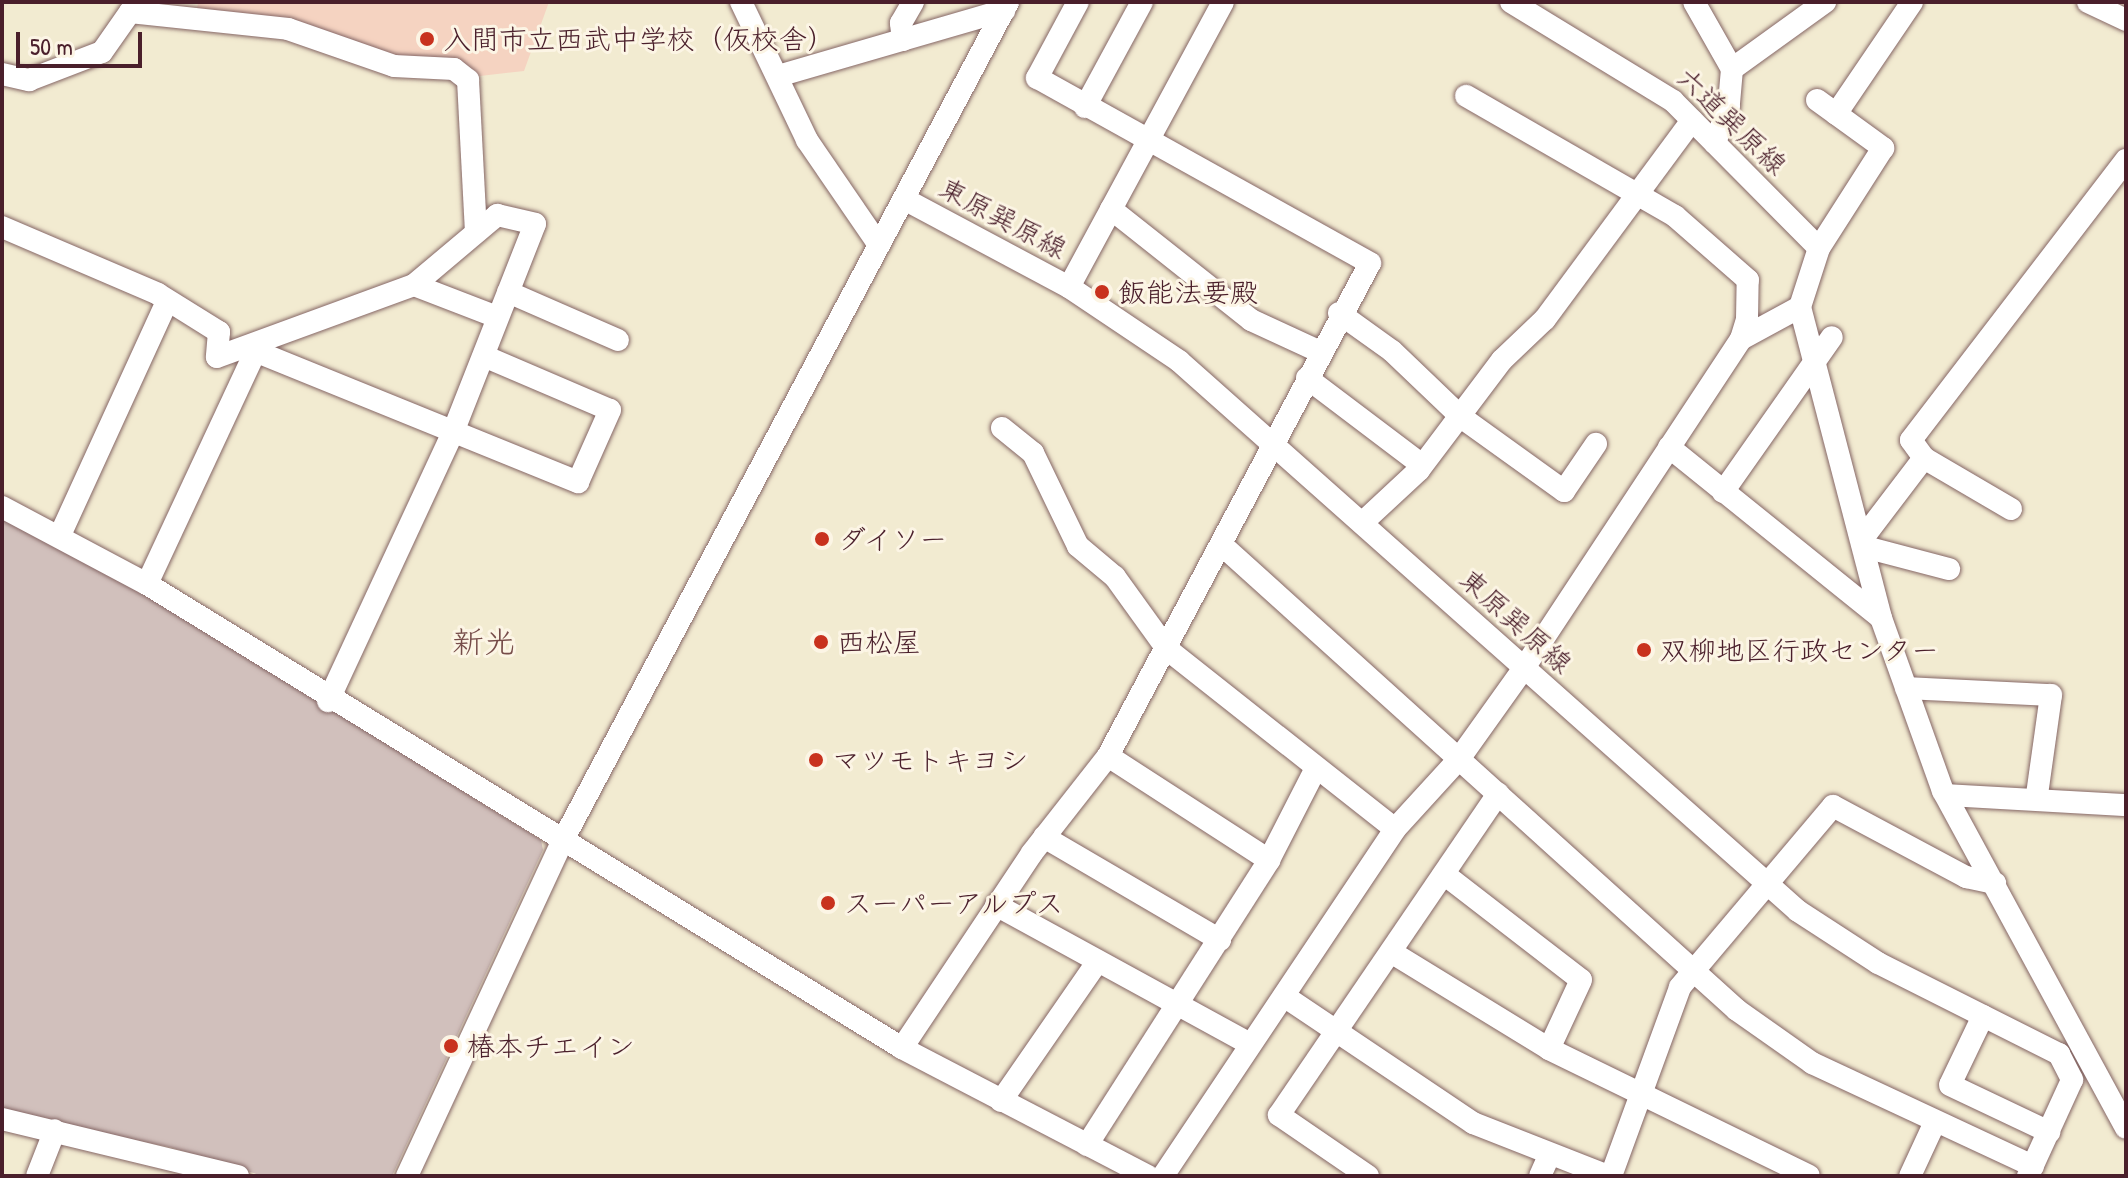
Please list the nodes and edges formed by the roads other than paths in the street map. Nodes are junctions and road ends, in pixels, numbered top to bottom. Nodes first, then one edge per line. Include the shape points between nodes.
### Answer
1 (741, 2) edge
2 (913, 2) edge
3 (1078, 2) edge
4 (1142, 2) edge
5 (1223, 2) edge
6 (1512, 2) edge
7 (1694, 2) edge
8 (1825, 2) edge
9 (1912, 2) edge
10 (2088, 2) edge
11 (1006, 6) edge
12 (2126, 20) edge
13 (903, 40) junction
14 (1732, 69) junction
15 (2, 74) edge
16 (778, 76) junction
17 (1466, 96) dead end
18 (1817, 100) dead end
19 (1085, 107) junction
20 (1836, 114) junction
21 (1692, 120) junction
22 (1715, 143) junction
23 (1147, 144) junction
24 (2126, 160) edge
25 (1642, 191) junction
26 (904, 199) junction
27 (1111, 209) junction
28 (2, 227) edge
29 (476, 232) junction
30 (879, 245) junction
31 (1819, 248) junction
32 (414, 285) junction
33 (1069, 287) junction
34 (508, 292) junction
35 (166, 304) junction
36 (1800, 307) junction
37 (1339, 313) junction
38 (497, 317) junction
39 (1832, 337) dead end
40 (1741, 339) junction
41 (618, 340) dead end
42 (257, 348) junction
43 (1318, 351) junction
44 (484, 356) junction
45 (1815, 360) junction
46 (1307, 378) junction
47 (1461, 417) junction
48 (1002, 428) dead end
49 (454, 430) junction
50 (1596, 444) dead end
51 (1277, 447) junction
52 (1669, 447) junction
53 (1924, 458) junction
54 (1422, 465) junction
55 (1723, 492) junction
56 (2, 507) edge
57 (2011, 509) dead end
58 (1362, 523) junction
59 (61, 533) junction
60 (1864, 542) junction
61 (1224, 547) junction
62 (1949, 569) dead end
63 (147, 584) junction
64 (1881, 618) junction
65 (1167, 649) junction
66 (1524, 668) junction
67 (1906, 688) junction
68 (328, 701) junction
69 (1108, 756) junction
70 (1459, 759) junction
71 (1316, 768) junction
72 (1498, 794) junction
73 (1946, 795) junction
74 (2037, 795) junction
75 (2126, 805) edge
76 (1395, 829) junction
77 (1044, 837) junction
78 (562, 842) junction
79 (1269, 860) junction
80 (1444, 874) junction
81 (1995, 883) junction
82 (1763, 884) junction
83 (996, 905) junction
84 (1220, 940) junction
85 (1391, 952) junction
86 (1098, 961) junction
87 (1692, 970) junction
88 (1284, 996) junction
89 (1181, 1004) junction
90 (1983, 1016) junction
91 (1337, 1033) junction
92 (1250, 1044) junction
93 (902, 1048) junction
94 (1549, 1049) junction
95 (1638, 1093) junction
96 (1001, 1101) junction
97 (2, 1119) edge
98 (1935, 1122) junction
99 (2126, 1128) edge
100 (55, 1130) junction
101 (2049, 1132) junction
102 (1087, 1145) junction
103 (1544, 1166) edge
104 (2030, 1171) edge
105 (37, 1176) edge
106 (238, 1176) edge
107 (407, 1176) edge
108 (1148, 1176) edge
109 (1163, 1176) edge
110 (1368, 1176) edge
111 (1610, 1176) edge
112 (1809, 1176) edge
113 (1910, 1176) edge

1 - 16 street
2 - 13 street via 901,23
3 - 19 street via 1037,78
4 - 19 street
5 - 23 street
6 - 21 street, 六道巽原線 via 1639,77
7 - 14 street
8 - 14 street
9 - 20 street
10 - 12 street
11 - 13 street
11 - 26 street
13 - 16 street
14 - 22 street via 1729,106
15 - 29 street via 29,80 102,52 130,12 288,29 394,66 461,71 472,113
16 - 30 street via 807,140
17 - 25 street
18 - 20 street
19 - 23 street
20 - 31 street via 1883,148
21 - 22 street, 六道巽原線
21 - 25 street
22 - 31 street, 六道巽原線
23 - 27 street
23 - 37 street via 1370,263
24 - 53 street via 1911,440
25 - 40 street via 1748,280
25 - 47 street
26 - 30 street
26 - 33 street, 東原巽原線
27 - 33 street
27 - 43 street via 1251,320
28 - 35 street via 158,294
29 - 32 street
29 - 34 street via 497,215 535,224
30 - 78 street
31 - 36 street
32 - 38 street
32 - 42 street
33 - 51 street, 東原巽原線 via 1179,361
34 - 38 street
34 - 41 street
35 - 42 street via 219,332 217,357
35 - 59 street
36 - 40 street
36 - 45 street
37 - 43 street
37 - 47 street via 1392,351
38 - 44 street
39 - 45 street
40 - 52 street
42 - 49 street
42 - 63 street
43 - 46 street
44 - 49 street
44 - 49 street via 610,410 578,482
45 - 55 street
45 - 60 street
46 - 51 street
46 - 54 street
47 - 50 street via 1564,491
47 - 54 street
48 - 65 street via 1033,453 1078,546 1115,577
49 - 68 street
51 - 58 street, 東原巽原線
51 - 61 street
52 - 55 street
52 - 66 street
53 - 57 street
53 - 60 street
54 - 58 street
55 - 64 street
56 - 59 street
58 - 66 street, 東原巽原線
59 - 63 street
60 - 62 street
60 - 64 street
61 - 65 street
61 - 70 street
63 - 68 street
64 - 67 street
65 - 69 street
65 - 71 street
66 - 70 street
66 - 82 street, 東原巽原線
67 - 73 street
67 - 74 street via 2051,695
68 - 78 street
69 - 77 street
69 - 79 street
70 - 72 street
70 - 76 street
71 - 76 street
71 - 79 street
72 - 80 street
72 - 87 street
73 - 74 street
73 - 81 street
74 - 75 street
76 - 88 street
77 - 83 street
77 - 84 street
78 - 93 street
78 - 107 street
79 - 84 street
80 - 85 street
80 - 94 street via 1581,980
81 - 82 street via 1966,877 1833,806
81 - 99 street
82 - 87 street
82 - 90 street, 東原巽原線 via 1852,948
83 - 86 street
83 - 93 street
84 - 89 street
85 - 91 street
85 - 94 street
86 - 89 street
86 - 96 street
87 - 95 street via 1667,1012
87 - 98 street via 1812,1063
88 - 91 street
88 - 92 street
89 - 92 street
89 - 102 street
90 - 101 street, 東原巽原線 via 2059,1054 2070,1067 2069,1092
90 - 101 street via 1950,1085
91 - 103 street
91 - 110 street via 1279,1115
92 - 109 street
93 - 96 street
94 - 95 street
95 - 111 street
95 - 112 street
96 - 102 street
97 - 100 street
98 - 104 street
98 - 113 street
100 - 105 street
100 - 106 street
101 - 104 street
102 - 108 street
103 - 111 street

